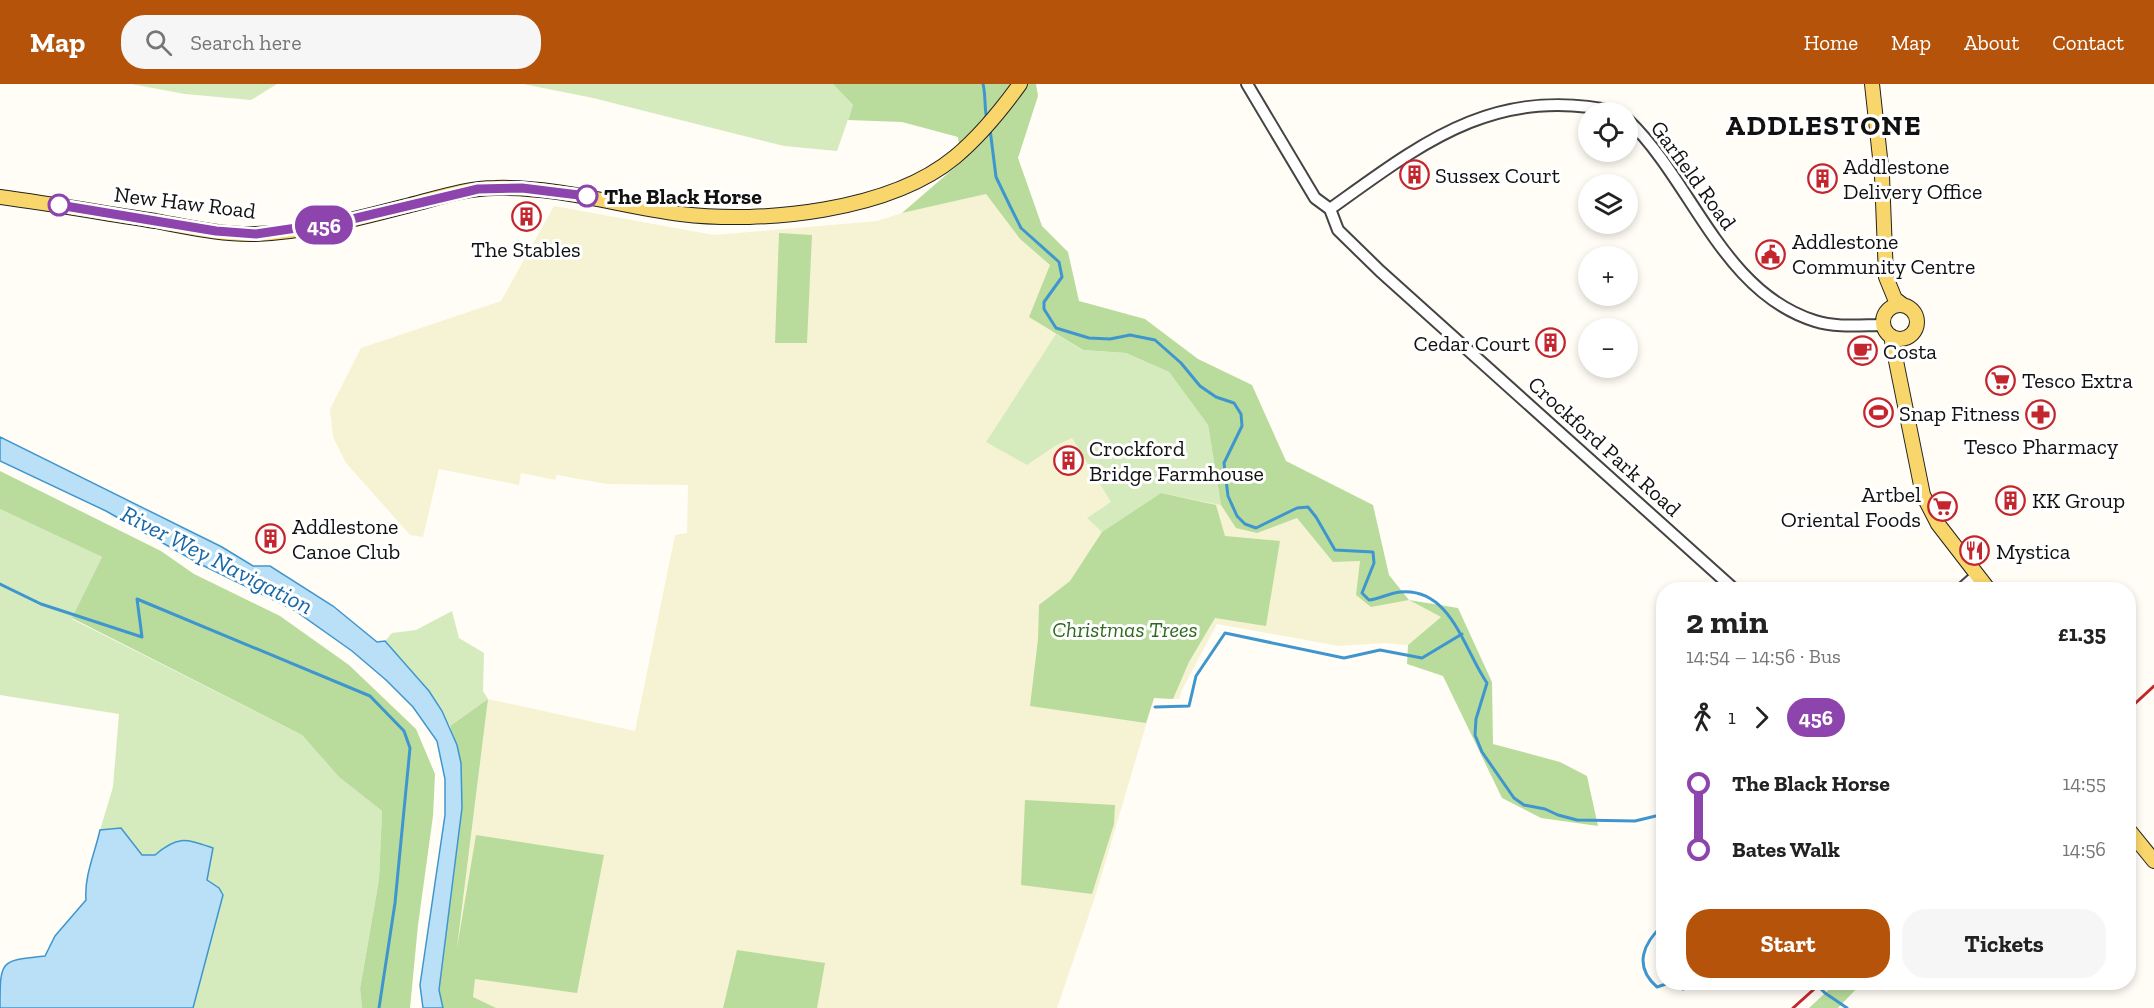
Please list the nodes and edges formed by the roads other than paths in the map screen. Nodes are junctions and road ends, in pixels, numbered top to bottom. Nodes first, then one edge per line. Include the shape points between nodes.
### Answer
1 (1020, 84) edge
2 (1247, 84) edge
3 (1872, 84) edge
4 (1583, 96) dead end
5 (1601, 102) edge
6 (1431, 127) dead end
7 (1638, 129) edge
8 (0, 197) edge
9 (1330, 209) junction
10 (1896, 307) junction
11 (1893, 333) junction
12 (1977, 575) junction
13 (1726, 582) edge
14 (1969, 582) edge
15 (1983, 582) edge
16 (2136, 839) edge
17 (2154, 861) edge

1 - 8 main road, New Haw Road via 966,147 946,164 861,201 778,216 682,214 563,192 493,188 464,191 314,226 256,234
2 - 9 street, Crockford Park Road via 1315,198
3 - 10 main road via 1882,176 1886,277
4 - 5 street, Garfield Road
6 - 9 street
7 - 11 street, Garfield Road via 1732,259 1767,296 1816,321
9 - 13 street, Crockford Park Road via 1338,230 1380,271
10 - 11 main road via 1884,317
10 - 11 main road via 1913,311 1917,321 1914,331
11 - 12 main road via 1923,495 1938,524
12 - 14 street
12 - 15 main road
16 - 17 main road

